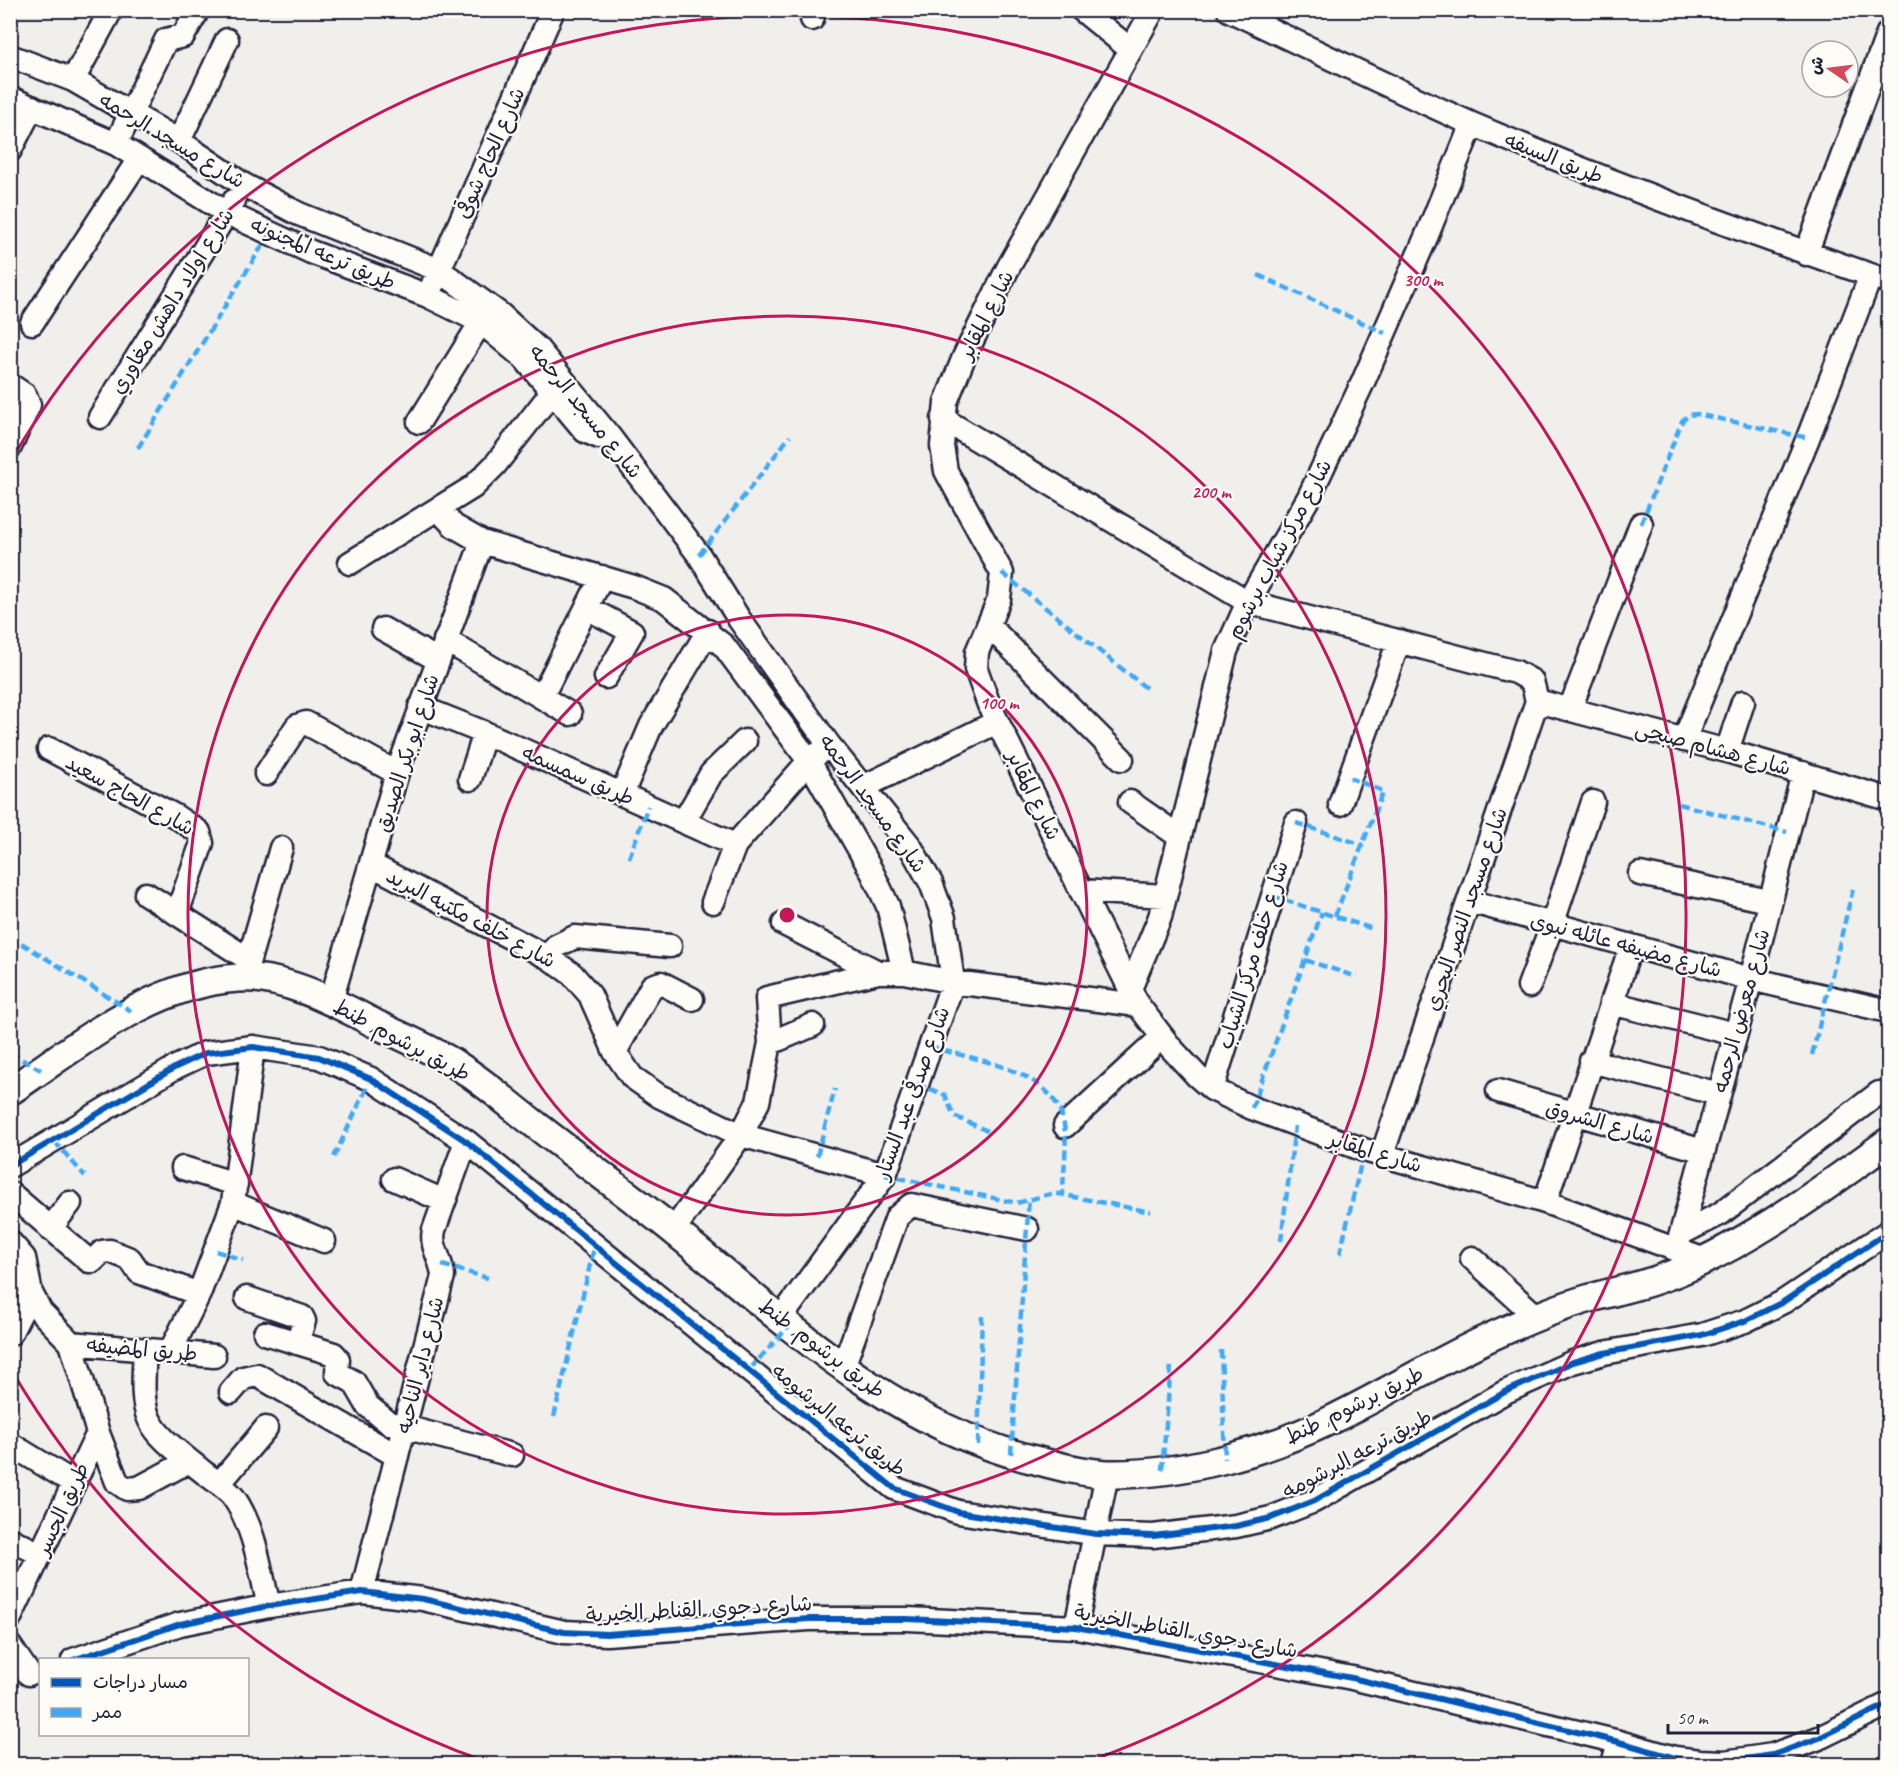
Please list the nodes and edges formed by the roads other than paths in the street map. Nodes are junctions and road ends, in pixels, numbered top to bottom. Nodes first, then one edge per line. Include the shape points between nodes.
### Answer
1 (111, 10) edge
2 (198, 10) edge
3 (553, 10) edge
4 (1082, 10) edge
5 (1153, 10) edge
6 (1229, 10) edge
7 (1888, 33) edge
8 (227, 40) dead end
9 (1130, 49) junction
10 (10, 56) edge
11 (73, 80) junction
12 (10, 98) edge
13 (32, 107) junction
14 (130, 113) junction
15 (1472, 124) junction
16 (179, 141) junction
17 (116, 144) junction
18 (10, 150) edge
19 (139, 159) junction
20 (244, 184) junction
21 (227, 213) junction
22 (1806, 254) junction
23 (439, 270) junction
24 (1880, 278) edge
25 (428, 296) junction
26 (481, 322) junction
27 (32, 323) dead end
28 (531, 353) junction
29 (10, 385) edge
30 (552, 392) junction
31 (100, 417) dead end
32 (943, 419) junction
33 (419, 422) dead end
34 (609, 436) junction
35 (10, 447) edge
36 (438, 509) junction
37 (1641, 524) dead end
38 (482, 542) junction
39 (350, 563) dead end
40 (602, 577) junction
41 (1248, 602) junction
42 (587, 608) junction
43 (988, 625) junction
44 (383, 628) dead end
45 (708, 631) junction
46 (1399, 641) junction
47 (441, 650) junction
48 (606, 677) dead end
49 (542, 696) junction
50 (1537, 701) junction
51 (1743, 702) dead end
52 (420, 707) junction
53 (1570, 709) junction
54 (570, 714) dead end
55 (997, 722) junction
56 (485, 733) junction
57 (1684, 740) junction
58 (745, 741) dead end
59 (829, 745) junction
60 (49, 750) dead end
61 (1727, 751) junction
62 (1122, 759) dead end
63 (809, 761) junction
64 (1803, 773) junction
65 (266, 774) dead end
66 (397, 774) junction
67 (470, 779) dead end
68 (863, 787) junction
69 (622, 794) junction
70 (1888, 799) edge
71 (1130, 802) dead end
72 (1593, 802) dead end
73 (1340, 804) dead end
74 (684, 821) junction
75 (1296, 823) dead end
76 (1180, 837) junction
77 (735, 845) junction
78 (281, 848) dead end
79 (372, 865) junction
80 (1640, 874) dead end
81 (1081, 891) junction
82 (146, 894) dead end
83 (1165, 896) junction
84 (1469, 901) junction
85 (1769, 901) junction
86 (713, 902) dead end
87 (177, 914) junction
88 (784, 924) dead end
89 (1552, 925) junction
90 (670, 946) dead end
91 (1631, 946) junction
92 (549, 958) junction
93 (246, 968) junction
94 (878, 972) junction
95 (904, 972) junction
96 (1751, 979) junction
97 (953, 982) junction
98 (1529, 986) dead end
99 (1134, 997) junction
100 (692, 999) dead end
101 (331, 1001) junction
102 (1611, 1003) junction
103 (1888, 1011) edge
104 (813, 1025) dead end
105 (1735, 1034) junction
106 (1162, 1037) junction
107 (770, 1043) junction
108 (253, 1047) junction
109 (615, 1052) junction
110 (1591, 1061) junction
111 (1212, 1089) junction
112 (10, 1091) edge
113 (1498, 1091) dead end
114 (1888, 1093) edge
115 (1719, 1094) junction
116 (1572, 1115) junction
117 (1065, 1126) dead end
118 (741, 1135) junction
119 (466, 1141) junction
120 (1888, 1142) edge
121 (1704, 1151) junction
122 (1382, 1155) junction
123 (10, 1166) edge
124 (183, 1168) dead end
125 (885, 1175) junction
126 (394, 1179) dead end
127 (10, 1192) edge
128 (235, 1194) junction
129 (444, 1201) junction
130 (1545, 1202) junction
131 (70, 1203) dead end
132 (50, 1229) junction
133 (1027, 1229) dead end
134 (673, 1231) junction
135 (1888, 1232) edge
136 (324, 1241) dead end
137 (1680, 1241) junction
138 (10, 1242) edge
139 (1472, 1257) dead end
140 (1705, 1260) junction
141 (31, 1293) junction
142 (199, 1294) junction
143 (247, 1298) dead end
144 (1537, 1317) junction
145 (781, 1318) junction
146 (10, 1334) edge
147 (265, 1334) dead end
148 (71, 1343) junction
149 (297, 1343) junction
150 (145, 1350) junction
151 (170, 1352) junction
152 (214, 1356) dead end
153 (843, 1367) junction
154 (231, 1392) dead end
155 (404, 1427) junction
156 (266, 1428) dead end
157 (98, 1433) junction
158 (10, 1444) edge
159 (512, 1455) dead end
160 (397, 1456) junction
161 (189, 1461) junction
162 (1107, 1474) junction
163 (74, 1483) junction
164 (219, 1484) junction
165 (1096, 1534) junction
166 (10, 1539) edge
167 (40, 1554) junction
168 (362, 1592) junction
169 (269, 1606) junction
170 (10, 1618) edge
171 (1076, 1627) junction
172 (10, 1646) edge
173 (76, 1658) edge
174 (27, 1676) edge
175 (1888, 1704) edge
176 (1619, 1742) junction
177 (1751, 1762) edge
178 (1613, 1764) edge

1 - 11 street
2 - 14 street via 183,36 166,40
3 - 23 street, شارع الحاج شوقى
4 - 9 street
5 - 9 street, شارع المقابر
6 - 15 street, طريق السيفه
7 - 22 street
8 - 16 street
9 - 32 street, شارع المقابر via 1008,268 951,387
10 - 11 street, شارع مسجد الرحمه
11 - 14 street, شارع مسجد الرحمه
12 - 13 street, طريق ترعه المجنونه
13 - 17 street, طريق ترعه المجنونه
13 - 18 street
14 - 16 street, شارع مسجد الرحمه
14 - 17 street
15 - 22 street, طريق السيفه via 1697,215
15 - 41 street, شارع مركز شباب برشوم via 1358,393 1309,497
16 - 20 street, شارع مسجد الرحمه
17 - 19 street, طريق ترعه المجنونه
19 - 21 street, طريق ترعه المجنونه
19 - 27 street
20 - 21 street, شارع اولاد داهش مغاوري
20 - 23 street, شارع مسجد الرحمه via 299,214
21 - 25 street, طريق ترعه المجنونه via 311,252
21 - 31 street, شارع اولاد داهش مغاوري
22 - 24 street, طريق السيفه
23 - 25 street, شارع الحاج شوقى
23 - 28 street, شارع مسجد الرحمه via 501,315
24 - 57 street via 1808,438
25 - 26 street, طريق ترعه المجنونه
26 - 28 street, طريق ترعه المجنونه
26 - 33 street
28 - 30 street, طريق ترعه المجنونه
28 - 34 street, شارع مسجد الرحمه
29 - 35 street via 25,395 29,405
30 - 34 street, طريق ترعه المجنونه via 585,431
30 - 36 street via 495,465 473,486
32 - 41 street
32 - 43 street, شارع المقابر via 946,471 1002,573 999,599
34 - 59 street, شارع مسجد الرحمه via 699,555 739,619
36 - 38 street via 454,526
36 - 39 street
37 - 53 street
38 - 40 street
38 - 47 street, شارع ابو بكر الصديق
40 - 42 street
40 - 45 street via 664,599
41 - 46 street
41 - 76 street, شارع مركز شباب برشوم via 1226,651
42 - 48 street via 632,632
42 - 49 street
43 - 55 street, شارع المقابر via 976,652 976,669
43 - 62 street
44 - 47 street
45 - 63 street via 724,646
45 - 69 street via 651,726
46 - 50 street via 1516,672 1532,681
46 - 73 street
47 - 49 street
47 - 52 street, شارع ابو بكر الصديق
49 - 54 street
50 - 53 street, شارع هشام صبحى
50 - 84 street, شارع مسجد النصر البحري
51 - 61 street
52 - 56 street, طريق سمسمه
52 - 66 street, شارع ابو بكر الصديق
53 - 57 street, شارع هشام صبحى
55 - 68 street
55 - 81 street, شارع المقابر
56 - 67 street
56 - 69 street, طريق سمسمه
57 - 61 street, شارع هشام صبحى
58 - 74 street via 711,774
59 - 63 street
59 - 68 street, شارع مسجد الرحمه
60 - 87 street, شارع الحاج سعيد via 199,832 202,843
61 - 64 street, شارع هشام صبحى
63 - 77 street
63 - 95 street via 888,906
64 - 70 street, شارع هشام صبحى
64 - 85 street, شارع معرض الرحمه
65 - 66 street via 297,726 306,723
66 - 79 street, شارع ابو بكر الصديق
68 - 97 street, شارع مسجد الرحمه via 910,846 931,883 944,918
69 - 74 street, طريق سمسمه
71 - 76 street
72 - 89 street
74 - 77 street, طريق سمسمه
75 - 111 street, شارع خلف مركز الشباب
76 - 83 street, شارع مركز شباب برشوم
77 - 86 street
78 - 93 street
79 - 92 street, شارع خلف مكتبه البريد
79 - 101 street, شارع ابو بكر الصديق
80 - 85 street
81 - 83 street
81 - 99 street, شارع المقابر
82 - 87 street
83 - 99 street, شارع مركز شباب برشوم
84 - 89 street, شارع مضيفه عائله نبوى
84 - 122 street, شارع مسجد النصر البحري
85 - 96 street, شارع معرض الرحمه
87 - 93 street
88 - 94 street
89 - 91 street, شارع مضيفه عائله نبوى
89 - 98 street
90 - 92 street via 574,937 556,946
91 - 96 street, شارع مضيفه عائله نبوى
91 - 102 street
92 - 109 street, شارع خلف مكتبه البريد via 572,974 590,995
93 - 101 main road, طريق برشوم, طنط
93 - 112 main road, طريق برشوم, طنط via 175,991 131,1011
94 - 95 street
94 - 107 street via 766,999
95 - 97 street
96 - 103 street, شارع مضيفه عائله نبوى
96 - 105 street, شارع معرض الرحمه
97 - 99 street
97 - 125 street, شارع صدقى عبد الستار
99 - 106 street, شارع المقابر
100 - 109 street via 661,983 652,986
101 - 134 main road, طريق برشوم, طنط via 457,1065
102 - 105 street
102 - 110 street
104 - 107 street
105 - 115 street, شارع معرض الرحمه
106 - 111 street, شارع المقابر
106 - 117 street
107 - 118 street via 764,1084
108 - 119 street, طريق ترعه البرشومه via 319,1057 371,1079
108 - 123 street, طريق ترعه البرشومه via 206,1053 177,1067
108 - 128 street
109 - 118 street, شارع خلف مكتبه البريد via 632,1077 659,1096
110 - 115 street
110 - 116 street
111 - 122 street, شارع المقابر via 1295,1126
113 - 116 street, شارع الشروق
114 - 137 street via 1879,1093
115 - 121 street, شارع معرض الرحمه
116 - 121 street, شارع الشروق
116 - 130 street
118 - 125 street, شارع خلف مكتبه البريد
118 - 134 street
119 - 129 street, شارع داير الناحيه
119 - 165 street, طريق ترعه البرشومه via 894,1488 958,1512
120 - 140 main road, طريق برشوم, طنط via 1767,1224
121 - 137 street, شارع معرض الرحمه
122 - 130 street, شارع المقابر
124 - 128 street
125 - 145 street, شارع صدقى عبد الستار
126 - 129 street
127 - 132 street
128 - 136 street
128 - 142 street
129 - 155 street, شارع داير الناحيه via 432,1236 443,1276
130 - 137 street, شارع المقابر
131 - 132 street
132 - 142 street via 90,1262 110,1251 130,1259 139,1272
133 - 153 street via 905,1207 897,1217
134 - 145 main road, طريق برشوم, طنط
135 - 165 street, طريق ترعه البرشومه via 1783,1302 1745,1321 1702,1335 1574,1362 1505,1392 1314,1501 1271,1518 1153,1536
137 - 140 street, شارع المقابر
138 - 141 street via 24,1258
139 - 144 street
140 - 144 main road, طريق برشوم, طنط via 1660,1279
141 - 146 street
141 - 148 street via 41,1312
142 - 151 street
143 - 149 street via 302,1317
144 - 162 main road, طريق برشوم, طنط via 1289,1438 1225,1460
145 - 153 main road, طريق برشوم, طنط
147 - 149 street
148 - 150 street, طريق المضيفه
148 - 157 street
149 - 155 street via 336,1355 336,1373 354,1382 378,1416
150 - 151 street, طريق المضيفه
150 - 161 street via 144,1410 152,1427
151 - 152 street, طريق المضيفه
153 - 162 main road, طريق برشوم, طنط via 923,1419 978,1445 1066,1468
154 - 160 street via 243,1378 257,1375
155 - 159 street
155 - 160 street, شارع داير الناحيه
156 - 164 street
157 - 161 street via 117,1482 127,1489 139,1488
157 - 163 street, طريق الجسر
158 - 163 street
160 - 168 street, شارع داير الناحيه
161 - 164 street
162 - 165 street
163 - 167 street, طريق الجسر
164 - 169 street via 232,1495 247,1519
165 - 171 street
166 - 167 street
167 - 170 street, طريق الجسر
168 - 169 street, شارع دجوي, القناطر الخيرية
168 - 171 street, شارع دجوي, القناطر الخيرية via 423,1599 564,1632 607,1634 809,1619
169 - 173 street, شارع دجوي, القناطر الخيرية via 180,1624
171 - 176 street, شارع دجوي, القناطر الخيرية via 1300,1667
172 - 174 street
175 - 177 street, شارع دجوي, القناطر الخيرية via 1797,1748
176 - 177 street, شارع دجوي, القناطر الخيرية via 1692,1760
176 - 178 street

